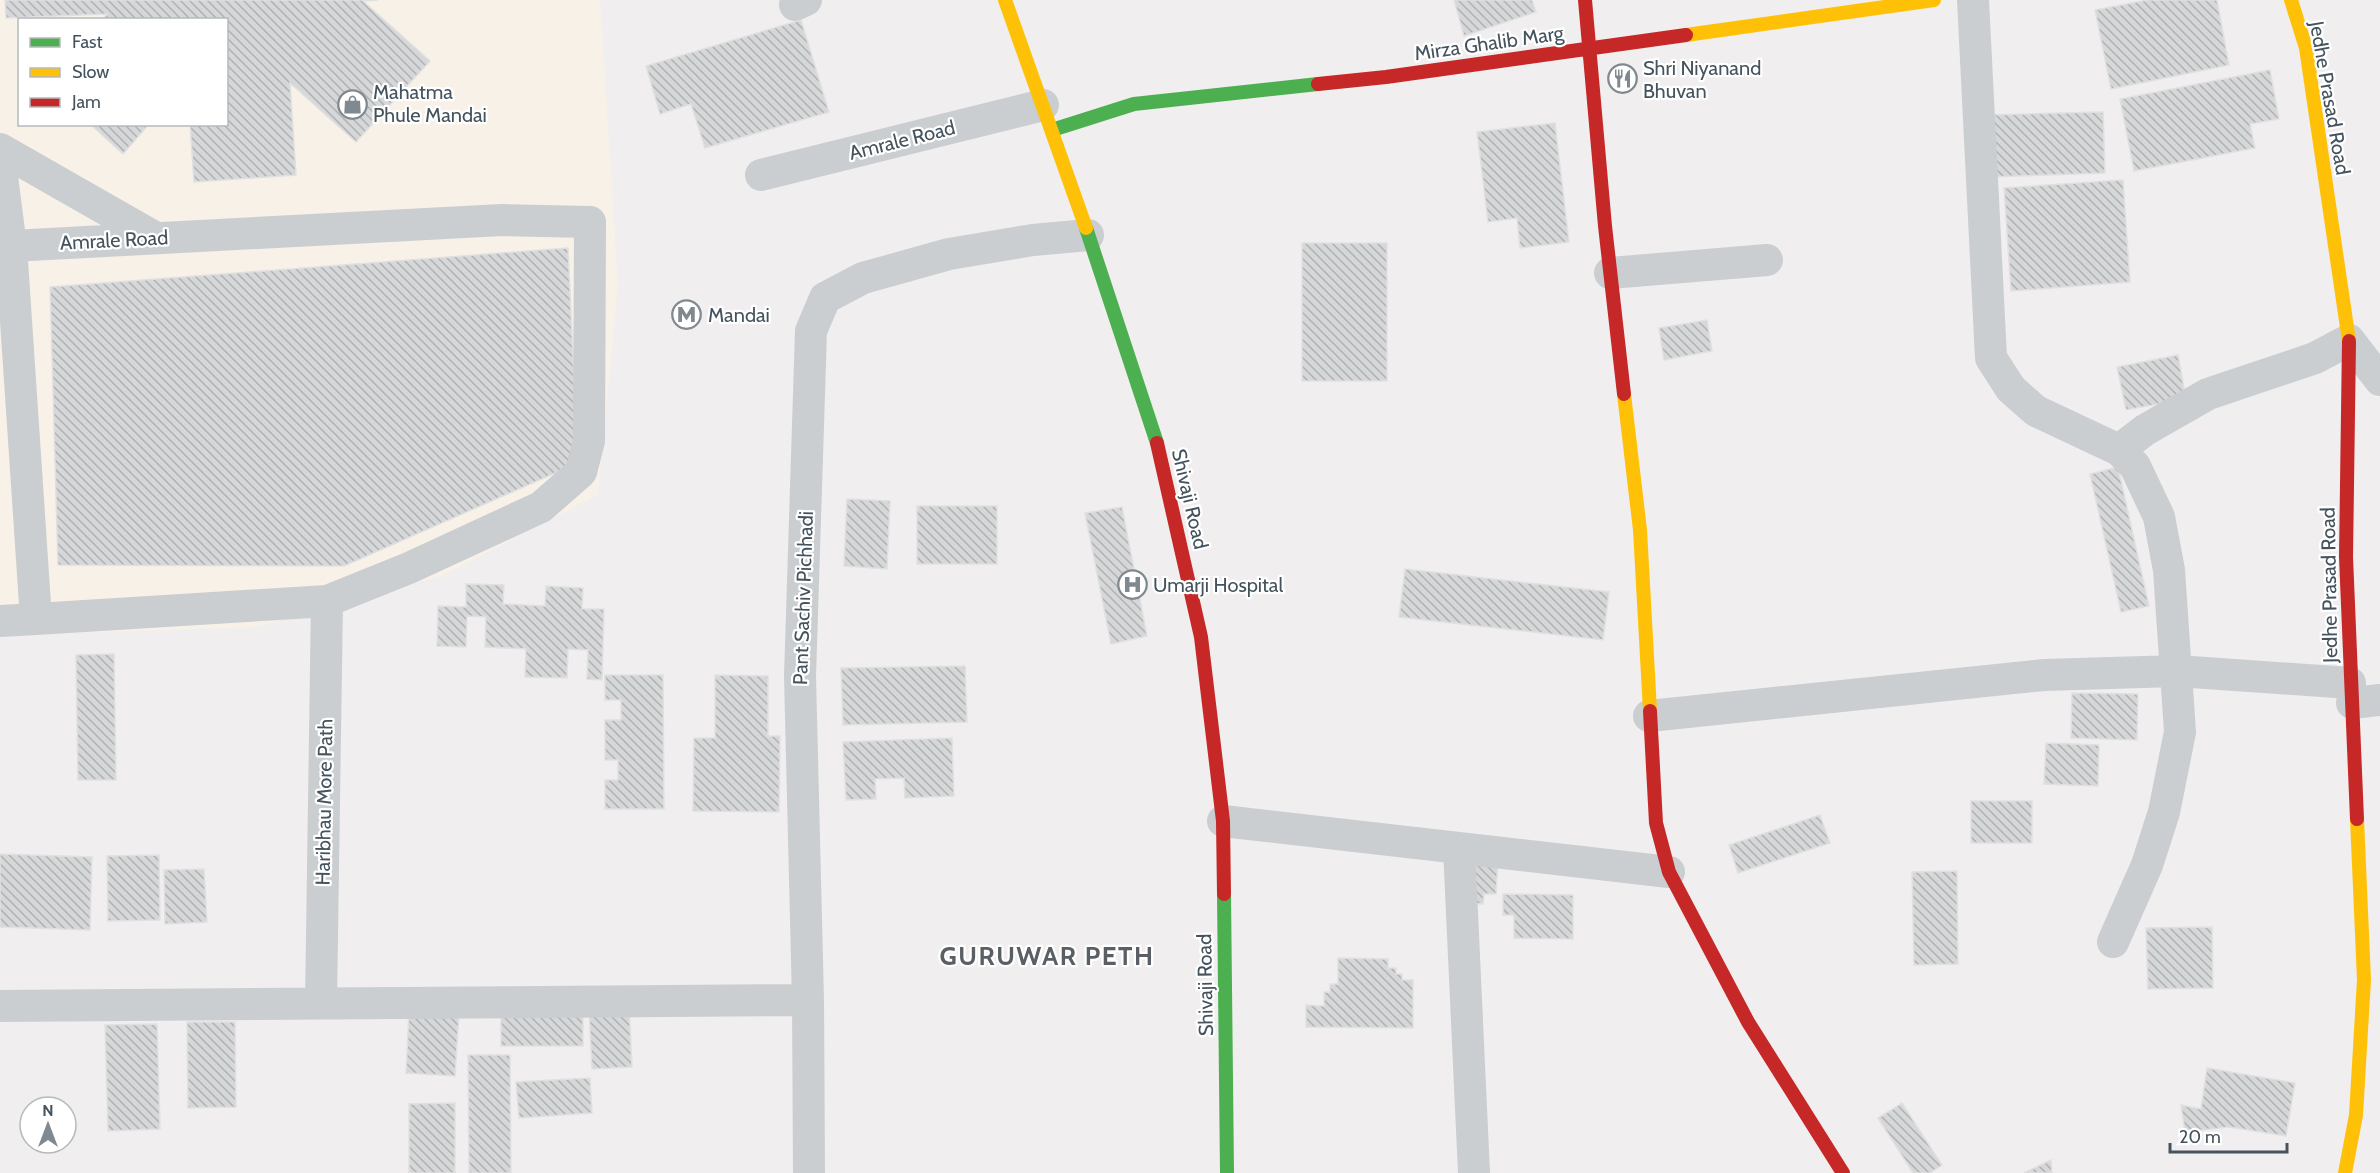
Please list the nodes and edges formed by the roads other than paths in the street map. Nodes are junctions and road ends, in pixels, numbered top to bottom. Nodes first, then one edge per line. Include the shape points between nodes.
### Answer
1 (1005, 0) edge
2 (1585, 0) edge
3 (1934, 0) edge
4 (1974, 0) edge
5 (2291, 0) edge
6 (1590, 49) junction
7 (1048, 118) junction
8 (0, 149) edge
9 (0, 161) edge
10 (761, 175) dead end
11 (1088, 235) junction
12 (156, 238) junction
13 (11, 246) junction
14 (1767, 260) dead end
15 (1610, 273) junction
16 (2349, 340) junction
17 (2380, 380) edge
18 (2119, 450) junction
19 (327, 601) junction
20 (36, 619) junction
21 (0, 621) edge
22 (2177, 671) junction
23 (2361, 695) edge
24 (1649, 716) junction
25 (1223, 821) junction
26 (1460, 848) junction
27 (1669, 872) junction
28 (2113, 942) dead end
29 (808, 1000) junction
30 (321, 1003) junction
31 (0, 1006) edge
32 (809, 1173) edge
33 (1227, 1173) edge
34 (1474, 1173) edge
35 (1843, 1173) edge
36 (2345, 1173) edge

1 - 7 main road, Shivaji Road
2 - 6 main road
3 - 6 main road, Mirza Ghalib Marg
4 - 18 street via 1991,358 2011,389 2037,411
5 - 16 main road, Jedhe Prasad Road via 2306,48
6 - 7 main road, Mirza Ghalib Marg via 1386,77 1134,104
6 - 15 main road
7 - 10 street, Amrale Road
7 - 11 main road, Shivaji Road
8 - 12 street
9 - 13 street
11 - 25 main road, Shivaji Road via 1156,438 1201,636
11 - 29 street, Pant Sachiv Pichhadi via 950,254 863,278 825,298 811,331 800,676
12 - 13 street, Amrale Road
12 - 19 street, Amrale Road via 501,220 590,222 589,441 581,472 541,507
13 - 20 street
14 - 15 street
15 - 24 main road via 1640,530
16 - 17 street
16 - 18 street via 2315,358 2208,394 2145,430
16 - 23 main road, Jedhe Prasad Road via 2346,557
18 - 22 street via 2135,466 2159,517 2169,570
19 - 20 street
19 - 30 street, Haribhau More Path
20 - 21 street
22 - 23 street
22 - 24 street via 2044,675
22 - 28 street via 2180,732 2164,812 2147,865
23 - 36 main road, Jedhe Prasad Road via 2364,980 2356,1115
24 - 27 main road via 1656,823
25 - 26 street
25 - 33 main road, Shivaji Road
26 - 27 street
26 - 34 street
27 - 35 main road via 1748,1022
29 - 30 street
29 - 32 street, Pant Sachiv Pichhadi
30 - 31 street

